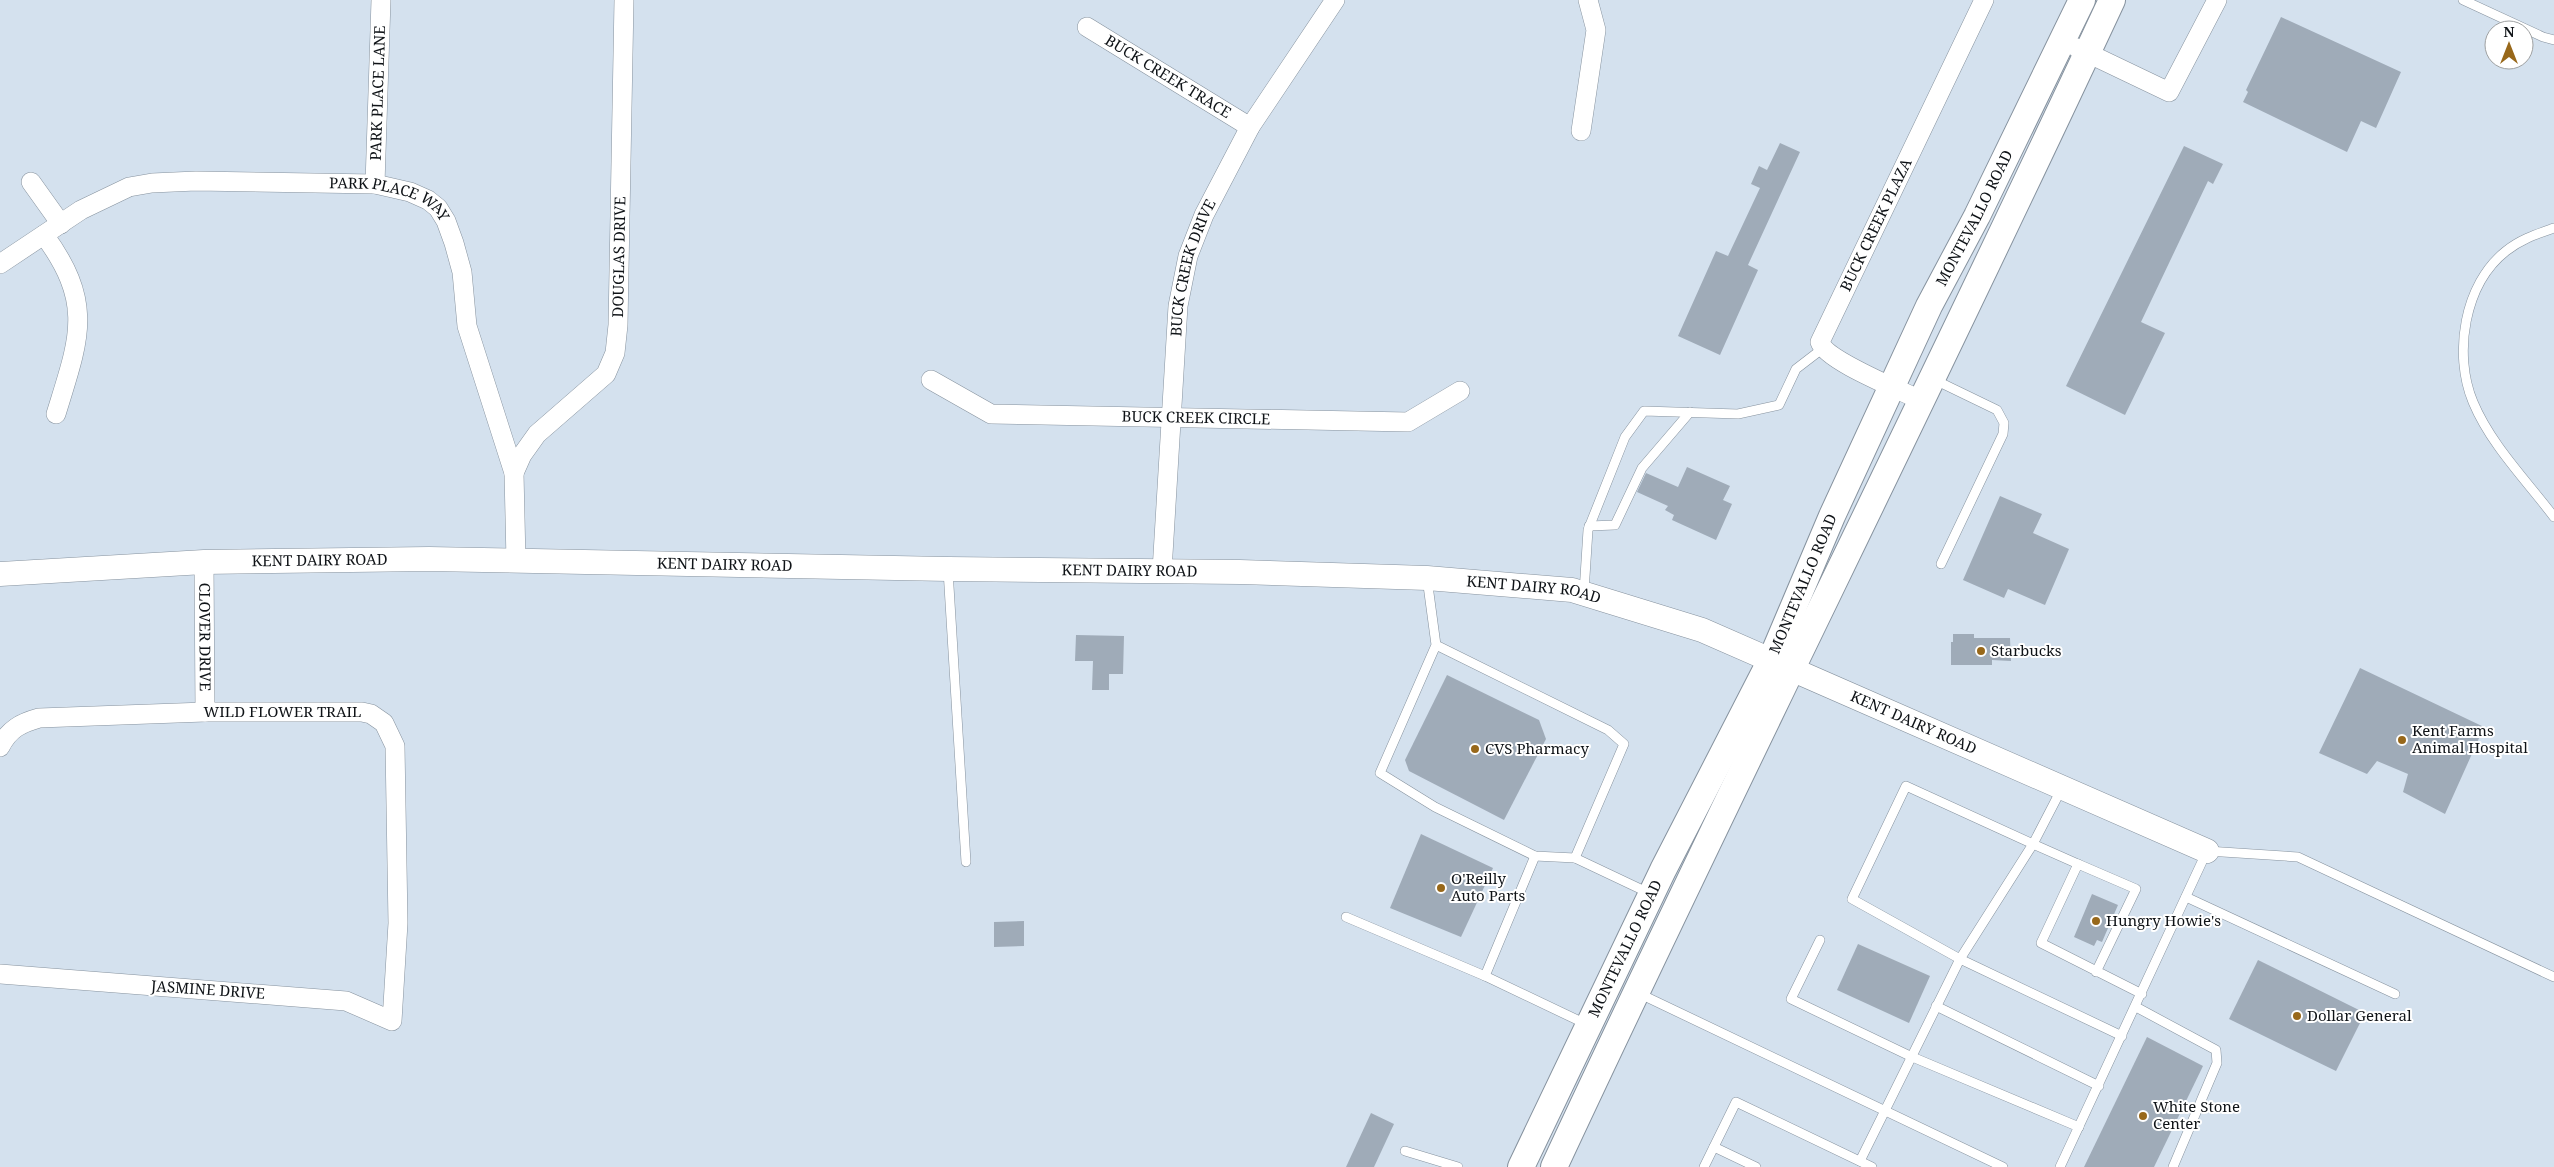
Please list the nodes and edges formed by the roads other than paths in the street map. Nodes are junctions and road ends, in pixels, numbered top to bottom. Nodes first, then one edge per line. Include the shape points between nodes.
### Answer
1 (381, 0) edge
2 (624, 0) edge
3 (1335, 0) edge
4 (1588, 0) edge
5 (1984, 0) edge
6 (2082, 0) edge
7 (2112, 0) edge
8 (2217, 0) edge
9 (2463, 0) edge
10 (1087, 27) dead end
11 (2062, 40) junction
12 (2554, 40) edge
13 (2087, 54) junction
14 (1250, 127) junction
15 (1581, 131) dead end
16 (32, 182) dead end
17 (375, 184) junction
18 (61, 224) junction
19 (2554, 228) edge
20 (44, 235) junction
21 (0, 264) edge
22 (1822, 348) junction
23 (931, 380) dead end
24 (1893, 386) junction
25 (1927, 390) junction
26 (1460, 391) dead end
27 (1690, 412) junction
28 (56, 414) dead end
29 (1170, 418) junction
30 (514, 473) junction
31 (2554, 517) edge
32 (1589, 526) junction
33 (516, 561) junction
34 (204, 562) junction
35 (1941, 564) dead end
36 (948, 569) junction
37 (1162, 571) junction
38 (0, 574) edge
39 (1427, 578) junction
40 (1584, 593) junction
41 (1436, 645) junction
42 (1781, 665) junction
43 (206, 712) junction
44 (0, 747) edge
45 (2062, 788) junction
46 (2033, 844) junction
47 (2207, 851) junction
48 (1535, 856) junction
49 (1574, 858) junction
50 (966, 862) dead end
51 (2078, 864) junction
52 (1652, 894) junction
53 (2186, 897) junction
54 (1346, 917) dead end
55 (1820, 940) dead end
56 (1960, 960) junction
57 (2096, 972) junction
58 (0, 974) edge
59 (1485, 976) junction
60 (2554, 977) edge
61 (1636, 992) junction
62 (2142, 994) junction
63 (2395, 994) dead end
64 (394, 1000) joint
65 (1936, 1006) junction
66 (2136, 1007) junction
67 (1588, 1025) junction
68 (2122, 1036) junction
69 (1910, 1056) junction
70 (2099, 1086) junction
71 (1885, 1111) junction
72 (2079, 1127) junction
73 (1714, 1147) junction
74 (1405, 1151) dead end
75 (1860, 1161) junction
76 (1458, 1167) edge
77 (1521, 1167) edge
78 (1554, 1167) edge
79 (1704, 1167) edge
80 (1756, 1167) edge
81 (1872, 1167) edge
82 (2003, 1167) edge
83 (2060, 1167) edge
84 (2174, 1167) edge

1 - 17 street, PARK PLACE LANE
2 - 30 street, DOUGLAS DRIVE via 615,353 606,374 537,434
3 - 14 street, BUCK CREEK DRIVE
4 - 15 street via 1596,30
5 - 22 street, BUCK CREEK PLAZA via 1824,331 1820,342
6 - 11 main road, MONTEVALLO ROAD
7 - 13 main road, MONTEVALLO ROAD
8 - 13 street via 2169,92
9 - 12 lane
10 - 14 street, BUCK CREEK TRACE
11 - 13 street
11 - 24 main road, MONTEVALLO ROAD
13 - 25 main road, MONTEVALLO ROAD
14 - 29 street, BUCK CREEK DRIVE via 1204,214 1188,256 1178,306
16 - 18 street
17 - 18 street, PARK PLACE WAY via 152,183 129,187 109,196
17 - 30 street, PARK PLACE WAY via 428,200 446,221 462,272 467,326
18 - 20 street, PARK PLACE WAY
19 - 31 lane via 2524,238 2488,268 2475,292 2466,323 2463,355 2473,402 2485,425
20 - 21 street, PARK PLACE WAY
20 - 28 street via 71,284 79,317 71,364
22 - 24 street via 1859,372
22 - 27 lane via 1796,369 1779,405 1738,414
23 - 29 street, BUCK CREEK CIRCLE via 991,414
24 - 25 street
24 - 42 main road, MONTEVALLO ROAD via 1832,516
25 - 35 lane via 1997,410 2004,423 2003,434
25 - 42 main road, MONTEVALLO ROAD
26 - 29 street, BUCK CREEK CIRCLE via 1408,422
27 - 32 lane via 1642,468 1615,525
27 - 32 lane via 1644,411 1625,437
29 - 37 street, BUCK CREEK DRIVE
30 - 33 street, PARK PLACE WAY
32 - 40 lane
33 - 34 street, KENT DAIRY ROAD via 339,559
33 - 36 street, KENT DAIRY ROAD
34 - 38 street, KENT DAIRY ROAD
34 - 43 street, CLOVER DRIVE
36 - 37 street, KENT DAIRY ROAD
36 - 50 lane
37 - 39 street, KENT DAIRY ROAD
39 - 40 street, KENT DAIRY ROAD
39 - 41 lane
40 - 42 street, KENT DAIRY ROAD via 1702,630
41 - 48 lane via 1380,773 1435,807
41 - 49 lane via 1608,730 1624,744
42 - 45 street, KENT DAIRY ROAD
42 - 52 main road, MONTEVALLO ROAD via 1711,774
42 - 61 main road, MONTEVALLO ROAD
43 - 44 street, WILD FLOWER TRAIL via 40,718 11,730
43 - 64 street, WILD FLOWER TRAIL via 362,712 384,723 390,732 397,766 398,923
45 - 46 lane
45 - 47 street, KENT DAIRY ROAD
46 - 51 lane
46 - 56 lane
46 - 56 lane via 1906,786 1852,899
47 - 53 lane
47 - 60 lane via 2298,857
48 - 49 lane
48 - 59 lane
49 - 52 lane
51 - 57 lane via 2041,943
51 - 57 lane via 2136,889
52 - 67 main road, MONTEVALLO ROAD
53 - 62 lane
53 - 63 lane
54 - 59 lane
55 - 69 lane via 1791,999
56 - 65 lane
56 - 68 lane
57 - 62 lane
58 - 64 street, JASMINE DRIVE via 346,1001 392,1021
59 - 67 lane
61 - 71 lane
61 - 78 main road, MONTEVALLO ROAD
62 - 66 lane
65 - 69 lane
65 - 70 lane
66 - 68 lane
66 - 84 lane via 2216,1050 2218,1063
67 - 77 main road, MONTEVALLO ROAD
68 - 70 lane
69 - 71 lane
69 - 72 lane
70 - 72 lane
71 - 75 lane
71 - 82 lane
72 - 83 lane
73 - 75 lane via 1736,1102
73 - 79 lane
73 - 80 lane
74 - 76 lane
75 - 81 lane

